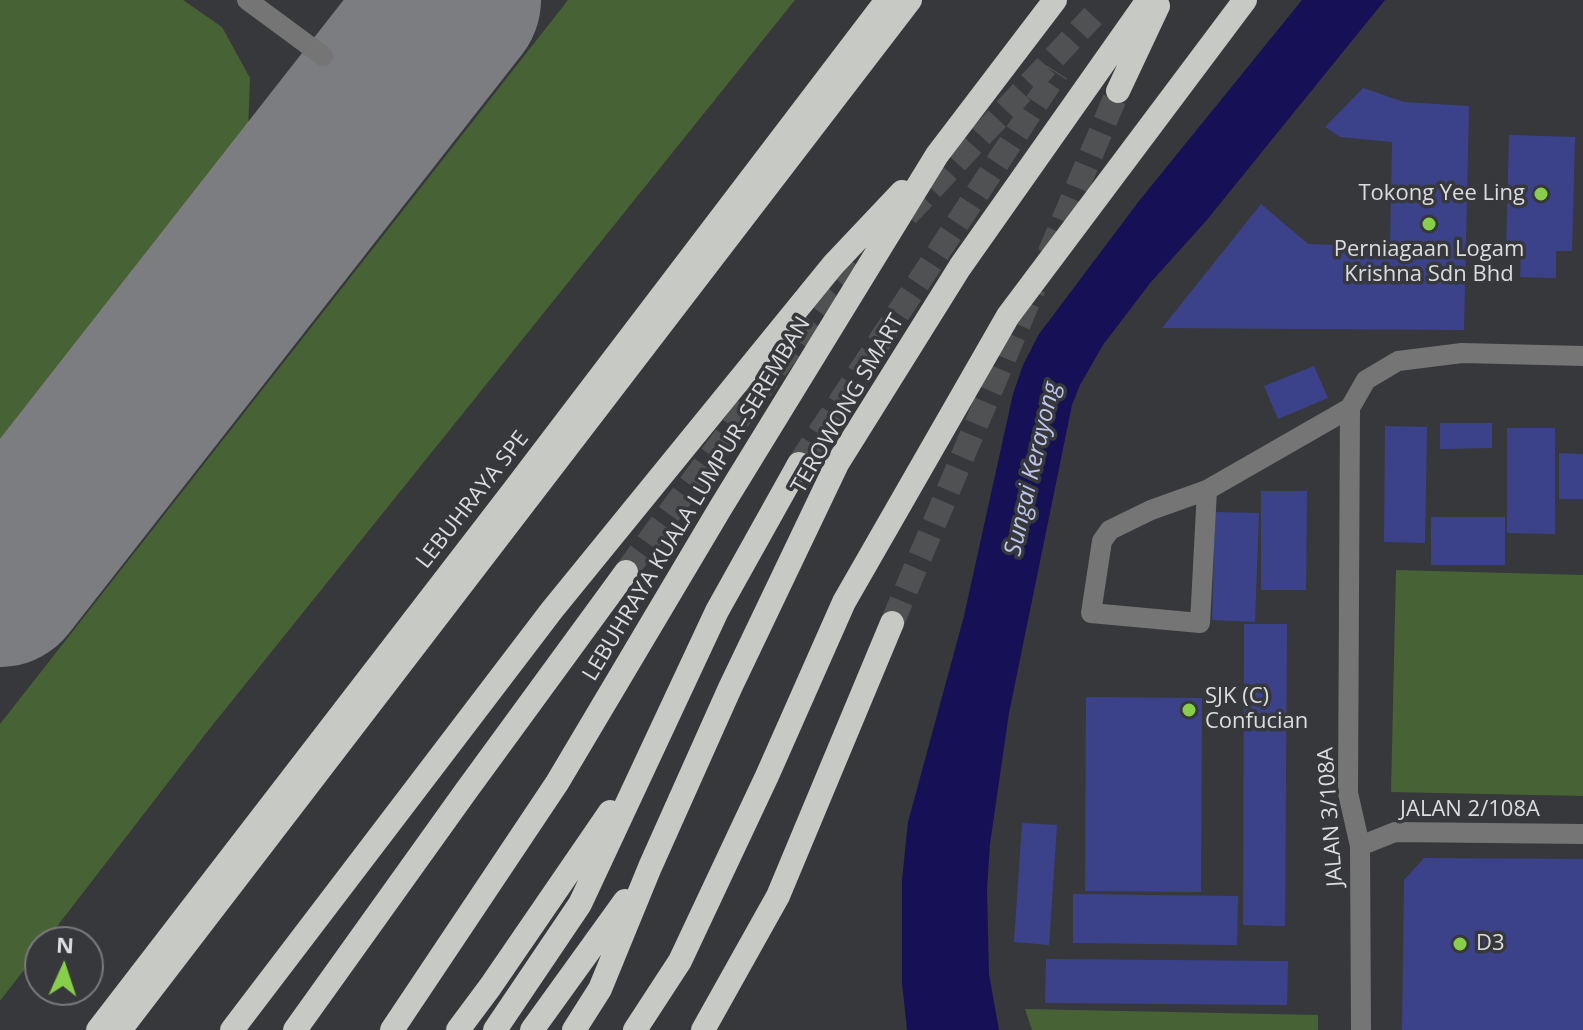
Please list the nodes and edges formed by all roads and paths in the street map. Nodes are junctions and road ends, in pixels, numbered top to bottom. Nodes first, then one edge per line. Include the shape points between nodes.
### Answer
1 (247, 0) edge
2 (887, 0) edge
3 (910, 0) edge
4 (1055, 0) edge
5 (1148, 0) edge
6 (1160, 0) edge
7 (1245, 0) edge
8 (323, 56) dead end
9 (1118, 91) tunnel mouth
10 (937, 155) junction
11 (1583, 356) edge
12 (1350, 408) junction
13 (799, 464) tunnel mouth
14 (1207, 490) junction
15 (626, 572) tunnel mouth
16 (892, 623) tunnel mouth
17 (647, 758) junction
18 (1583, 834) edge
19 (1360, 846) junction
20 (650, 867) junction
21 (98, 1030) edge
22 (120, 1030) edge
23 (232, 1030) edge
24 (295, 1030) edge
25 (392, 1030) edge
26 (458, 1030) edge
27 (495, 1030) edge
28 (532, 1030) edge
29 (574, 1030) edge
30 (635, 1030) edge
31 (703, 1030) edge
32 (1361, 1030) edge

1 - 8 street
2 - 21 highway, LEBUHRAYA SPE
3 - 22 highway, LEBUHRAYA SPE
4 - 10 highway, LEBUHRAYA KUALA LUMPUR–SEREMBAN
5 - 20 highway, TEROWONG SMART via 960,267 837,464
6 - 9 highway
7 - 30 highway via 1008,316 844,602 680,961
10 - 23 highway via 833,265 552,610
10 - 25 highway, LEBUHRAYA KUALA LUMPUR–SEREMBAN via 557,783
11 - 12 street via 1462,353 1398,361 1366,380
12 - 14 street
12 - 19 street, JALAN 3/108A via 1348,793
13 - 17 highway, TEROWONG SMART via 717,611
14 - 14 street via 1110,530 1102,541 1091,613 1200,623
15 - 24 highway
16 - 31 highway via 778,896
17 - 26 highway, TEROWONG SMART
17 - 27 highway, TEROWONG SMART via 580,904
18 - 19 street, JALAN 2/108A via 1395,832
19 - 32 street, JALAN 3/108A
20 - 28 highway, TEROWONG SMART
20 - 29 highway, TEROWONG SMART via 600,989

